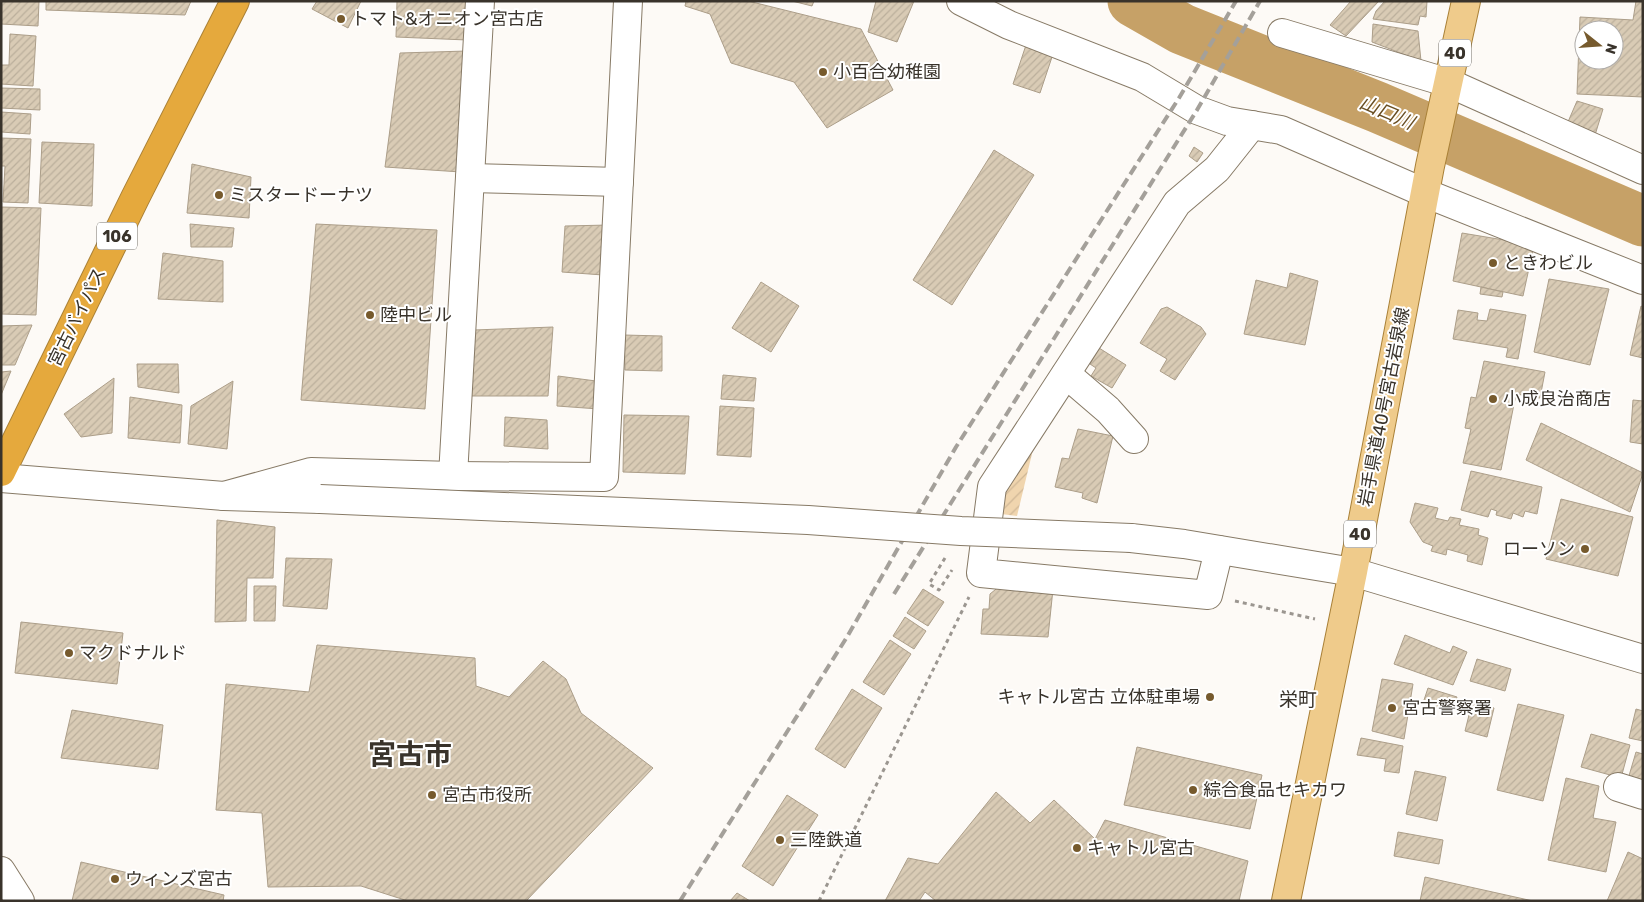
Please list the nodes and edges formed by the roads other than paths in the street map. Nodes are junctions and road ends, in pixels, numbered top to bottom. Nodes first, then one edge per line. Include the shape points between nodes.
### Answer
1 (235, 1) edge
2 (480, 1) edge
3 (628, 1) edge
4 (961, 1) edge
5 (1466, 1) edge
6 (1282, 33) dead end
7 (1446, 93) junction
8 (1252, 124) junction
9 (1643, 170) edge
10 (470, 178) junction
11 (619, 182) junction
12 (1425, 193) junction
13 (1643, 280) edge
14 (1066, 374) junction
15 (1134, 439) dead end
16 (1, 472) edge
17 (453, 476) junction
18 (1, 478) edge
19 (224, 496) junction
20 (1219, 550) junction
21 (1353, 572) junction
22 (1643, 659) edge
23 (1, 871) edge
24 (20, 901) edge
25 (1286, 901) edge

1 - 16 highway, 宮古バイパス / 106
2 - 10 street
3 - 11 street
4 - 8 street via 1009,25 1142,77 1197,110 1227,121
5 - 7 main road, 岩手県道40号宮古岩泉線 / 40
6 - 7 street
7 - 9 street
7 - 12 main road, 岩手県道40号宮古岩泉線 / 40
8 - 12 street via 1281,130 1309,141
8 - 14 street via 1217,169 1177,203
10 - 11 street
10 - 17 street
11 - 17 street via 604,477
12 - 13 street
12 - 21 main road, 岩手県道40号宮古岩泉線 / 40
14 - 15 street via 1108,410
14 - 20 street via 992,487 981,574 1208,595
17 - 19 street via 311,472
18 - 19 street
19 - 20 street, bridge via 808,520 1131,538
20 - 21 street
21 - 22 street
21 - 25 main road, 岩手県道40号宮古岩泉線 / 40
23 - 24 street

